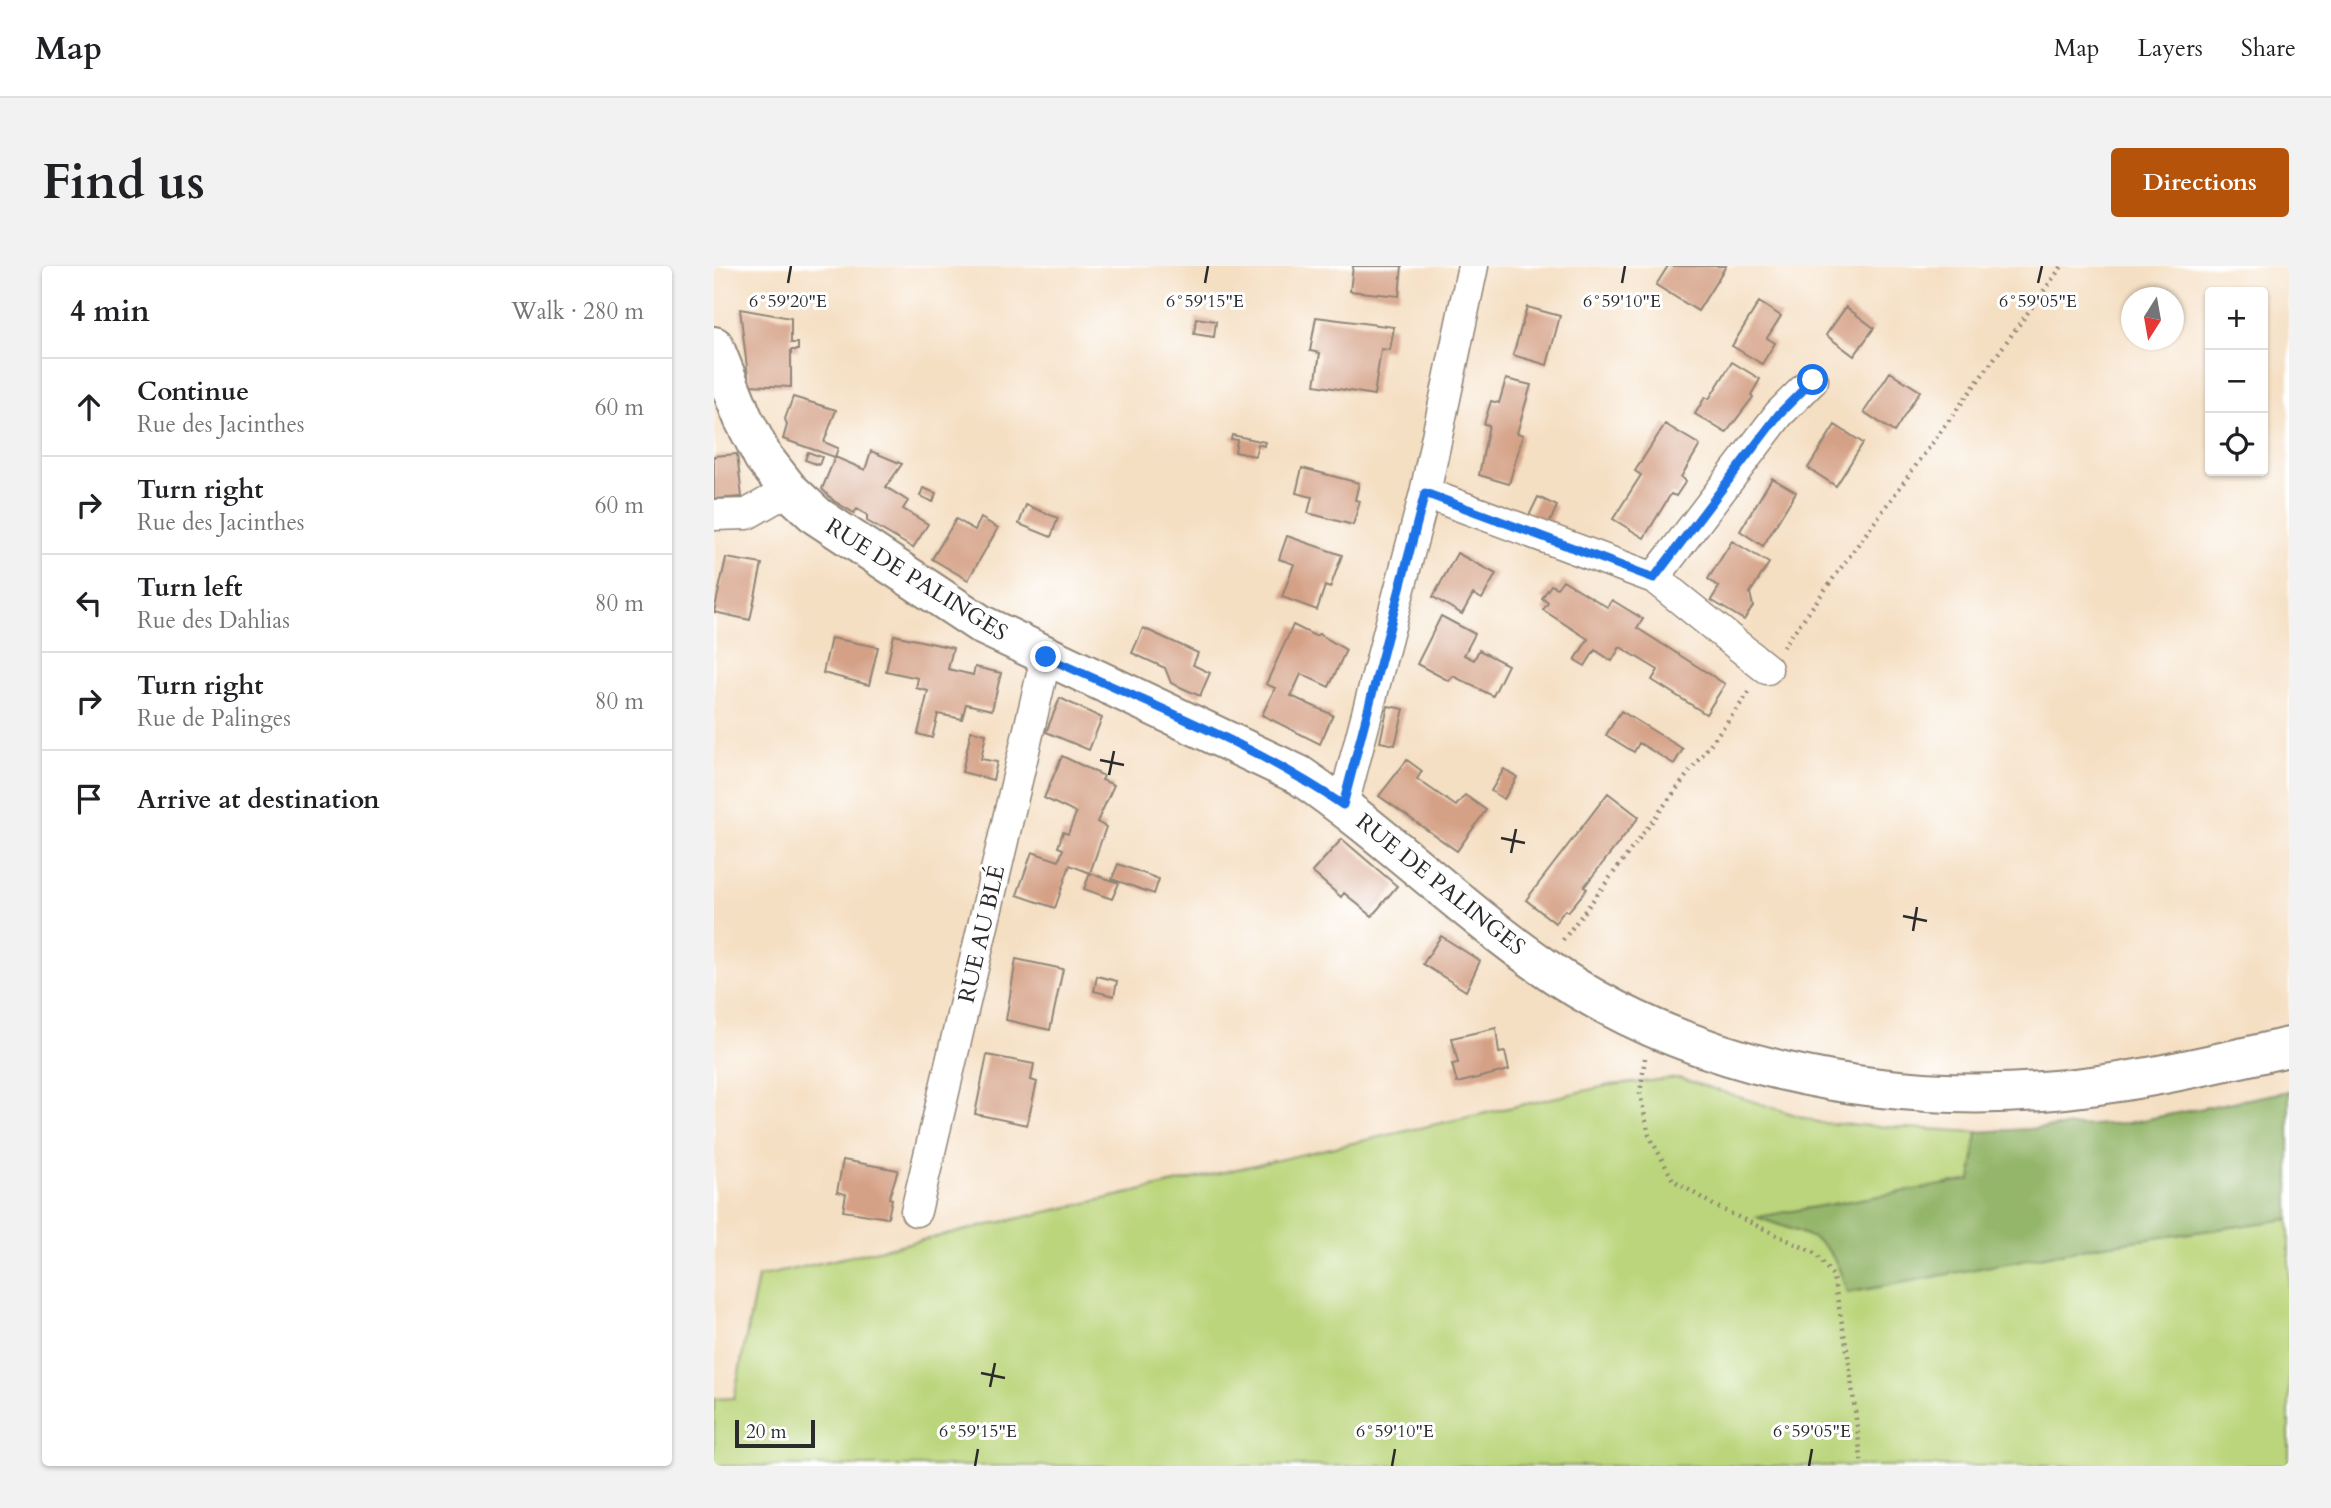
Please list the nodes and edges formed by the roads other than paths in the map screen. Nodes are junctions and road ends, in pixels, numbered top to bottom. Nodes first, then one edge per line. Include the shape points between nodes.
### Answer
1 (1473, 266) edge
2 (714, 346) edge
3 (1813, 380) dead end
4 (789, 490) junction
5 (1425, 493) junction
6 (714, 515) edge
7 (1654, 578) junction
8 (1046, 657) junction
9 (1767, 669) road end
10 (1343, 805) junction
11 (2289, 1047) edge
12 (916, 1211) dead end

1 - 5 street
2 - 4 main road, RUE DE PALINGES via 763,457
3 - 7 street via 1779,414
4 - 6 street via 747,513
4 - 8 main road, RUE DE PALINGES via 864,550 982,625
5 - 7 street
5 - 10 street
7 - 9 street
8 - 10 main road, RUE DE PALINGES via 1256,753 1300,775
8 - 12 street, RUE AU BLÉ
10 - 11 main road, RUE DE PALINGES via 1543,966 1611,1008 1712,1050 1798,1073 1948,1092 2043,1091 2098,1085

